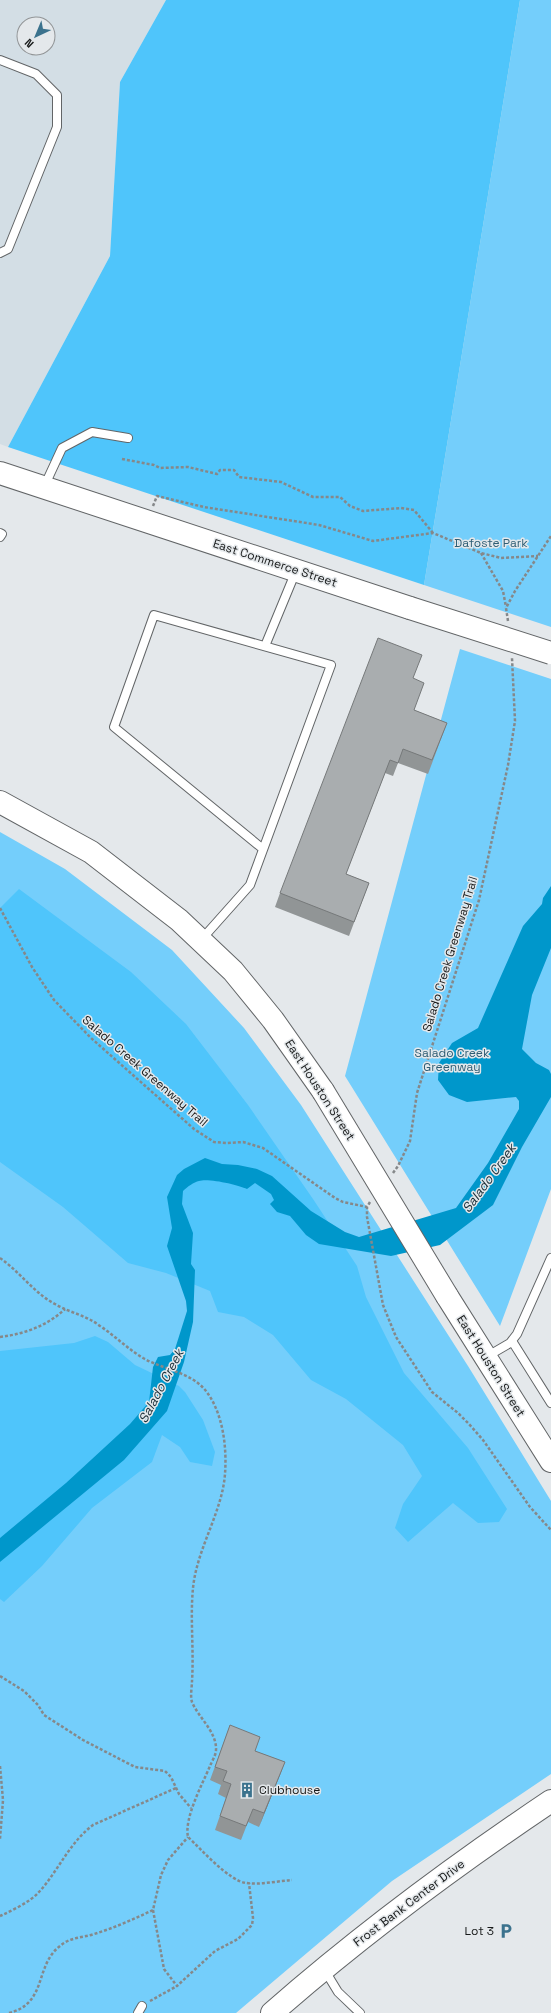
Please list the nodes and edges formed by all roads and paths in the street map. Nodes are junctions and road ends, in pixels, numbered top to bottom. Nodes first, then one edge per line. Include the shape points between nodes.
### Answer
1 (0, 60) edge
2 (0, 253) edge
3 (128, 438) dead end
4 (122, 459) dead end
5 (0, 473) edge
6 (44, 487) junction
7 (146, 521) junction
8 (0, 533) edge
9 (433, 533) junction
10 (0, 537) edge
11 (481, 554) junction
12 (538, 556) dead end
13 (297, 570) junction
14 (506, 608) dead end
15 (265, 646) junction
16 (551, 653) edge
17 (508, 765) dead end
18 (0, 802) edge
19 (264, 849) junction
20 (0, 908) edge
21 (200, 940) junction
22 (389, 1178) dead end
23 (374, 1197) dead end
24 (367, 1207) junction
25 (0, 1258) edge
26 (551, 1258) edge
27 (65, 1309) junction
28 (0, 1337) edge
29 (512, 1341) junction
30 (486, 1358) junction
31 (551, 1403) edge
32 (551, 1461) edge
33 (551, 1530) edge
34 (0, 1676) edge
35 (0, 1766) edge
36 (176, 1788) junction
37 (551, 1801) edge
38 (191, 1808) junction
39 (188, 1837) junction
40 (0, 1839) edge
41 (292, 1880) dead end
42 (249, 1883) junction
43 (153, 1910) junction
44 (0, 1916) edge
45 (324, 1968) junction
46 (177, 1986) junction
47 (140, 2010) edge
48 (9, 2013) edge
49 (272, 2013) edge
50 (360, 2013) edge

1 - 2 lane via 36,74 57,95 57,127 8,249
3 - 6 lane via 92,432 62,448
4 - 9 path via 160,468 188,467 217,474 220,470 234,470 239,477 281,482 313,497 340,497 350,506 363,511 401,508 414,510
5 - 6 main road, East Commerce Street
6 - 7 main road, East Commerce Street
7 - 9 path via 157,496 204,507 319,525 373,541
7 - 13 main road, East Commerce Street
8 - 10 lane
9 - 11 path
11 - 12 path via 501,558
11 - 14 path via 503,590
13 - 15 lane
13 - 16 main road, East Commerce Street, bridge
15 - 19 lane via 331,664
15 - 19 lane via 154,615 114,727
17 - 22 path, Salado Creek Greenway Trail via 479,900 417,1093 410,1141
18 - 21 main road, East Houston Street via 92,852 179,920
19 - 21 lane via 250,885
20 - 24 path, Salado Creek Greenway Trail via 32,967 54,1000 91,1038 194,1129 214,1142 243,1142 264,1148 335,1198
21 - 30 main road, East Houston Street, bridge via 233,971 274,1020 323,1090
23 - 24 path
24 - 33 path via 383,1305 390,1326 426,1385 438,1398 454,1408 483,1440 530,1507
25 - 27 path via 45,1297
26 - 29 lane via 518,1334
27 - 28 path via 54,1319 36,1328
27 - 38 path via 79,1313 100,1325 144,1359 189,1377 207,1392 220,1419 225,1475 202,1548 193,1588 194,1659 191,1701 215,1740 216,1750
29 - 30 lane
29 - 31 lane
30 - 32 main road, East Houston Street
34 - 36 path via 24,1690 44,1715 83,1740 134,1767 165,1771
35 - 40 path via 3,1800
36 - 38 path
36 - 44 path via 93,1824 73,1843 39,1892
37 - 45 main road, Frost Bank Center Drive via 424,1889
38 - 39 path via 186,1830
39 - 42 path via 230,1875
39 - 43 path via 168,1860 161,1875
41 - 42 path
42 - 46 path via 252,1925 238,1939 215,1951
43 - 46 path via 164,1969
43 - 48 path via 92,1935 80,1936 60,1946 46,1963 33,1998 25,2006
45 - 49 main road, Frost Bank Center Drive
45 - 50 lane via 338,1992
46 - 47 path

